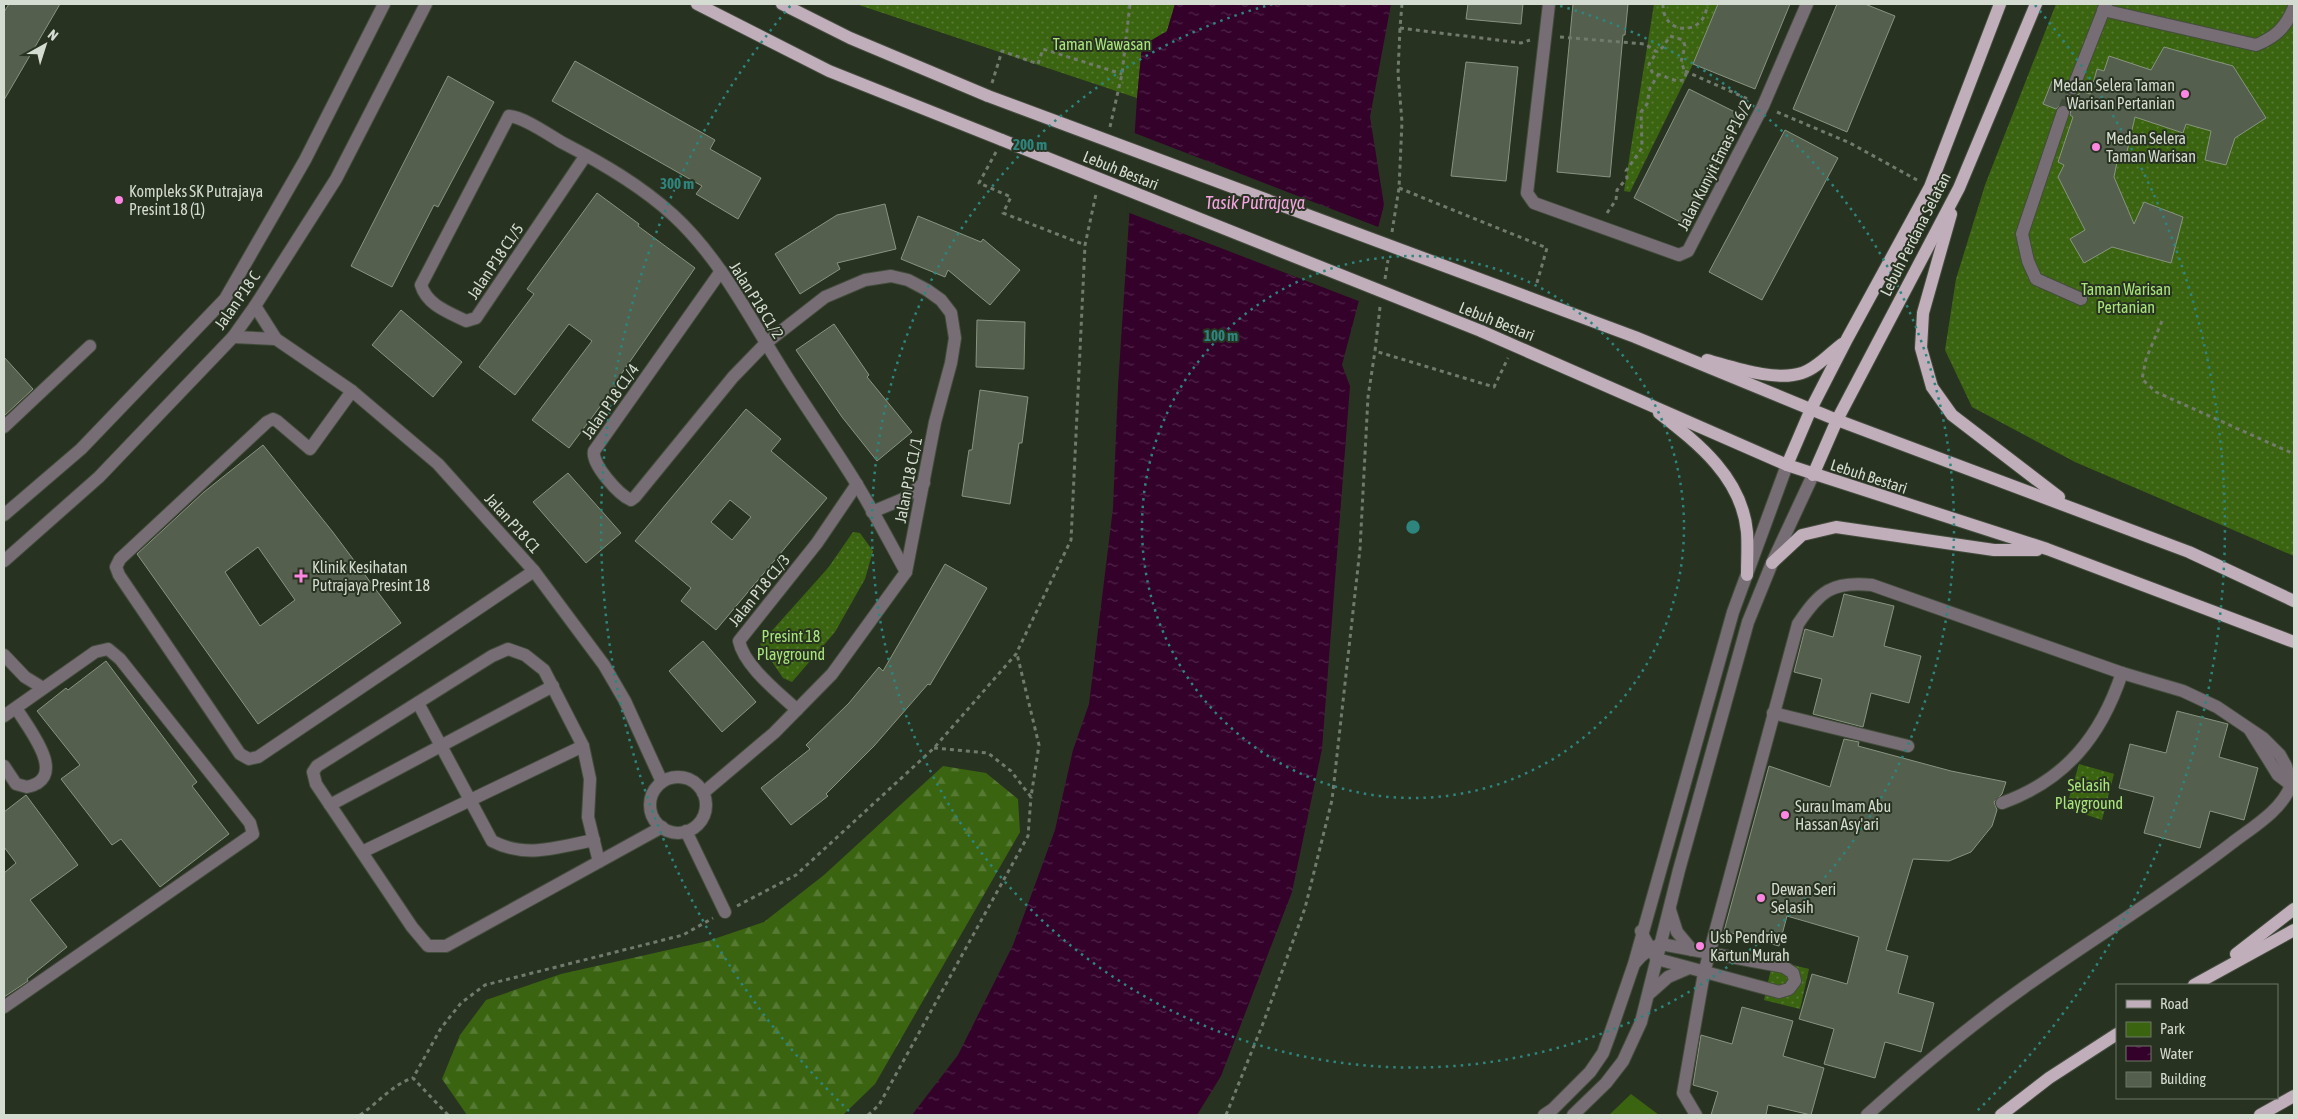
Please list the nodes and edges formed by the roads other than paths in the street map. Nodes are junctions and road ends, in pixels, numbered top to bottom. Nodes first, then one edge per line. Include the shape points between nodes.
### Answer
1 (384, 4) edge
2 (426, 4) edge
3 (697, 4) edge
4 (782, 4) edge
5 (1549, 4) edge
6 (1807, 4) edge
7 (2000, 4) edge
8 (2036, 4) edge
9 (2104, 7) edge
10 (2294, 7) edge
11 (2073, 88) tunnel mouth
12 (2063, 112) tunnel mouth
13 (509, 116) joint
14 (586, 155) junction
15 (1959, 188) junction
16 (721, 271) junction
17 (2081, 299) dead end
18 (256, 306) junction
19 (1635, 336) junction
20 (233, 337) junction
21 (276, 339) junction
22 (1847, 339) junction
23 (766, 343) junction
24 (90, 346) dead end
25 (352, 391) junction
26 (1644, 401) junction
27 (1811, 408) junction
28 (1837, 420) junction
29 (4, 427) edge
30 (1787, 465) junction
31 (1813, 474) junction
32 (924, 483) junction
33 (857, 484) junction
34 (2072, 508) junction
35 (872, 512) junction
36 (4, 515) edge
37 (2047, 549) junction
38 (4, 561) edge
39 (1772, 563) junction
40 (534, 571) junction
41 (906, 572) junction
42 (1747, 574) junction
43 (2294, 600) edge
44 (2291, 642) edge
45 (4, 655) edge
46 (2122, 673) junction
47 (553, 686) junction
48 (43, 688) junction
49 (418, 703) junction
50 (797, 710) junction
51 (7, 711) edge
52 (1772, 713) junction
53 (440, 746) junction
54 (584, 746) junction
55 (1908, 746) dead end
56 (4, 766) edge
57 (662, 782) junction
58 (703, 793) junction
59 (470, 802) junction
60 (2002, 803) dead end
61 (330, 805) junction
62 (662, 827) junction
63 (686, 831) junction
64 (594, 840) junction
65 (362, 852) junction
66 (599, 862) junction
67 (1669, 908) junction
68 (2294, 909) edge
69 (725, 912) dead end
70 (2294, 930) edge
71 (1642, 931) junction
72 (1656, 950) junction
73 (1692, 950) junction
74 (1710, 952) junction
75 (1634, 964) junction
76 (1689, 968) junction
77 (1704, 973) junction
78 (2208, 976) junction
79 (2196, 984) edge
80 (1648, 996) junction
81 (4, 1007) edge
82 (2116, 1035) edge
83 (2294, 1096) edge
84 (1544, 1115) edge
85 (1573, 1115) edge
86 (1696, 1115) edge
87 (1867, 1115) edge
88 (2001, 1115) edge
89 (2260, 1115) edge

1 - 36 street, Jalan P18 C via 305,160 225,300 81,448
2 - 18 street, Jalan P18 C via 336,178
3 - 26 main road, Lebuh Bestari, bridge via 828,71 1481,331
4 - 19 main road, Lebuh Bestari, bridge via 850,38 988,96
5 - 6 street, Jalan Kunyit Emas P16/2 via 1527,192 1534,203 1679,255 1688,252 1763,106
7 - 22 main road, Lebuh Perdana Selatan via 1930,187
8 - 15 main road, Lebuh Perdana Selatan
9 - 10 street via 2256,45 2270,40 2288,23
9 - 11 street
12 - 17 street via 2022,234 2036,279
13 - 14 street, Jalan P18 C1/2
13 - 14 street, Jalan P18 C1/5 via 421,285 433,303 450,313 466,321 476,318
14 - 16 street, Jalan P18 C1/2 via 625,178 674,216
15 - 28 main road, Lebuh Perdana Selatan
15 - 34 main road via 1923,313 1921,348 1932,387 1952,416
16 - 23 street, Jalan P18 C1/2
16 - 23 street, Jalan P18 C1/4 via 594,451 594,460 611,483 627,498 635,497
18 - 20 street, Jalan P18 C
18 - 21 street, Jalan P18 C1
19 - 22 main road via 1765,376 1801,374
19 - 27 main road, Lebuh Bestari
20 - 21 street
20 - 38 street, Jalan P18 C via 99,477
21 - 25 street, Jalan P18 C1
22 - 27 main road, Lebuh Perdana Selatan
23 - 32 street, Jalan P18 C1/1 via 825,297 865,280 891,276 908,280 940,300 951,314 955,338
23 - 33 street, Jalan P18 C1/2
24 - 29 street
25 - 40 street, Jalan P18 C1 via 438,464
25 - 40 street via 310,449 277,421 267,422 120,559 116,567 240,754 249,760 258,758
26 - 30 main road, Lebuh Bestari
26 - 42 main road via 1701,446 1724,472 1740,502 1747,532
27 - 28 main road, Lebuh Bestari
27 - 30 main road, Lebuh Perdana Selatan
28 - 31 main road, Lebuh Perdana Selatan
28 - 34 main road, Lebuh Bestari
30 - 31 main road, Lebuh Bestari
30 - 42 street
31 - 37 main road, Lebuh Bestari
31 - 39 street
32 - 35 street via 903,499
32 - 41 street, Jalan P18 C1/1
33 - 35 street, Jalan P18 C1/2
33 - 50 street, Jalan P18 C1/3 via 817,543 739,641 740,648 756,670
34 - 43 main road, Lebuh Bestari via 2189,552
35 - 41 street, Jalan P18 C1/2
37 - 39 main road via 1994,550 1836,527 1802,535
37 - 44 main road, Lebuh Bestari
39 - 67 street via 1737,657
40 - 57 street, Jalan P18 C1 via 604,665 625,701
41 - 50 street, Jalan P18 C1/1 via 832,674
42 - 71 street via 1717,663
45 - 48 street via 24,677
46 - 52 street via 1872,585 1850,583 1829,589 1812,604 1798,624
46 - 60 street via 2112,702 2092,737 2063,770 2026,794
46 - 87 street via 2184,691 2249,726 2280,755 2286,766 2291,785 2282,801 2184,880 2022,988 1924,1064
47 - 49 street via 544,670 525,655 508,649
47 - 53 street
47 - 54 street
48 - 51 street
48 - 81 street via 95,652 108,649 250,823 253,834
49 - 53 street
49 - 61 street via 317,766 313,772 316,784
50 - 58 street, Jalan P18 C1/1
51 - 56 street via 45,757 47,769 42,779 27,787 16,784
52 - 55 street
52 - 74 street
53 - 59 street
53 - 61 street
54 - 59 street
54 - 64 street via 590,779 588,817
57 - 58 street via 680,777 690,780
57 - 62 street via 650,804 655,821
58 - 63 street via 706,801 703,816 694,828
59 - 64 street via 492,841 508,849 534,852
59 - 65 street
61 - 65 street
62 - 63 street
62 - 66 street
63 - 69 street
64 - 66 street
65 - 66 street via 428,946 446,946
67 - 72 street
67 - 73 street via 1677,932
68 - 78 main road
70 - 78 main road
71 - 72 street
71 - 75 street
72 - 73 street
72 - 75 street via 1643,953
72 - 76 street
72 - 80 street
73 - 74 street
74 - 77 street
74 - 77 street via 1784,967 1793,973 1794,981 1790,989 1780,992
75 - 84 street via 1603,1053 1590,1072
76 - 77 street
76 - 80 street via 1657,984
77 - 86 street via 1683,1092
78 - 79 main road
80 - 85 street via 1634,1041 1622,1061 1606,1083
82 - 88 main road via 2049,1078
83 - 89 main road

